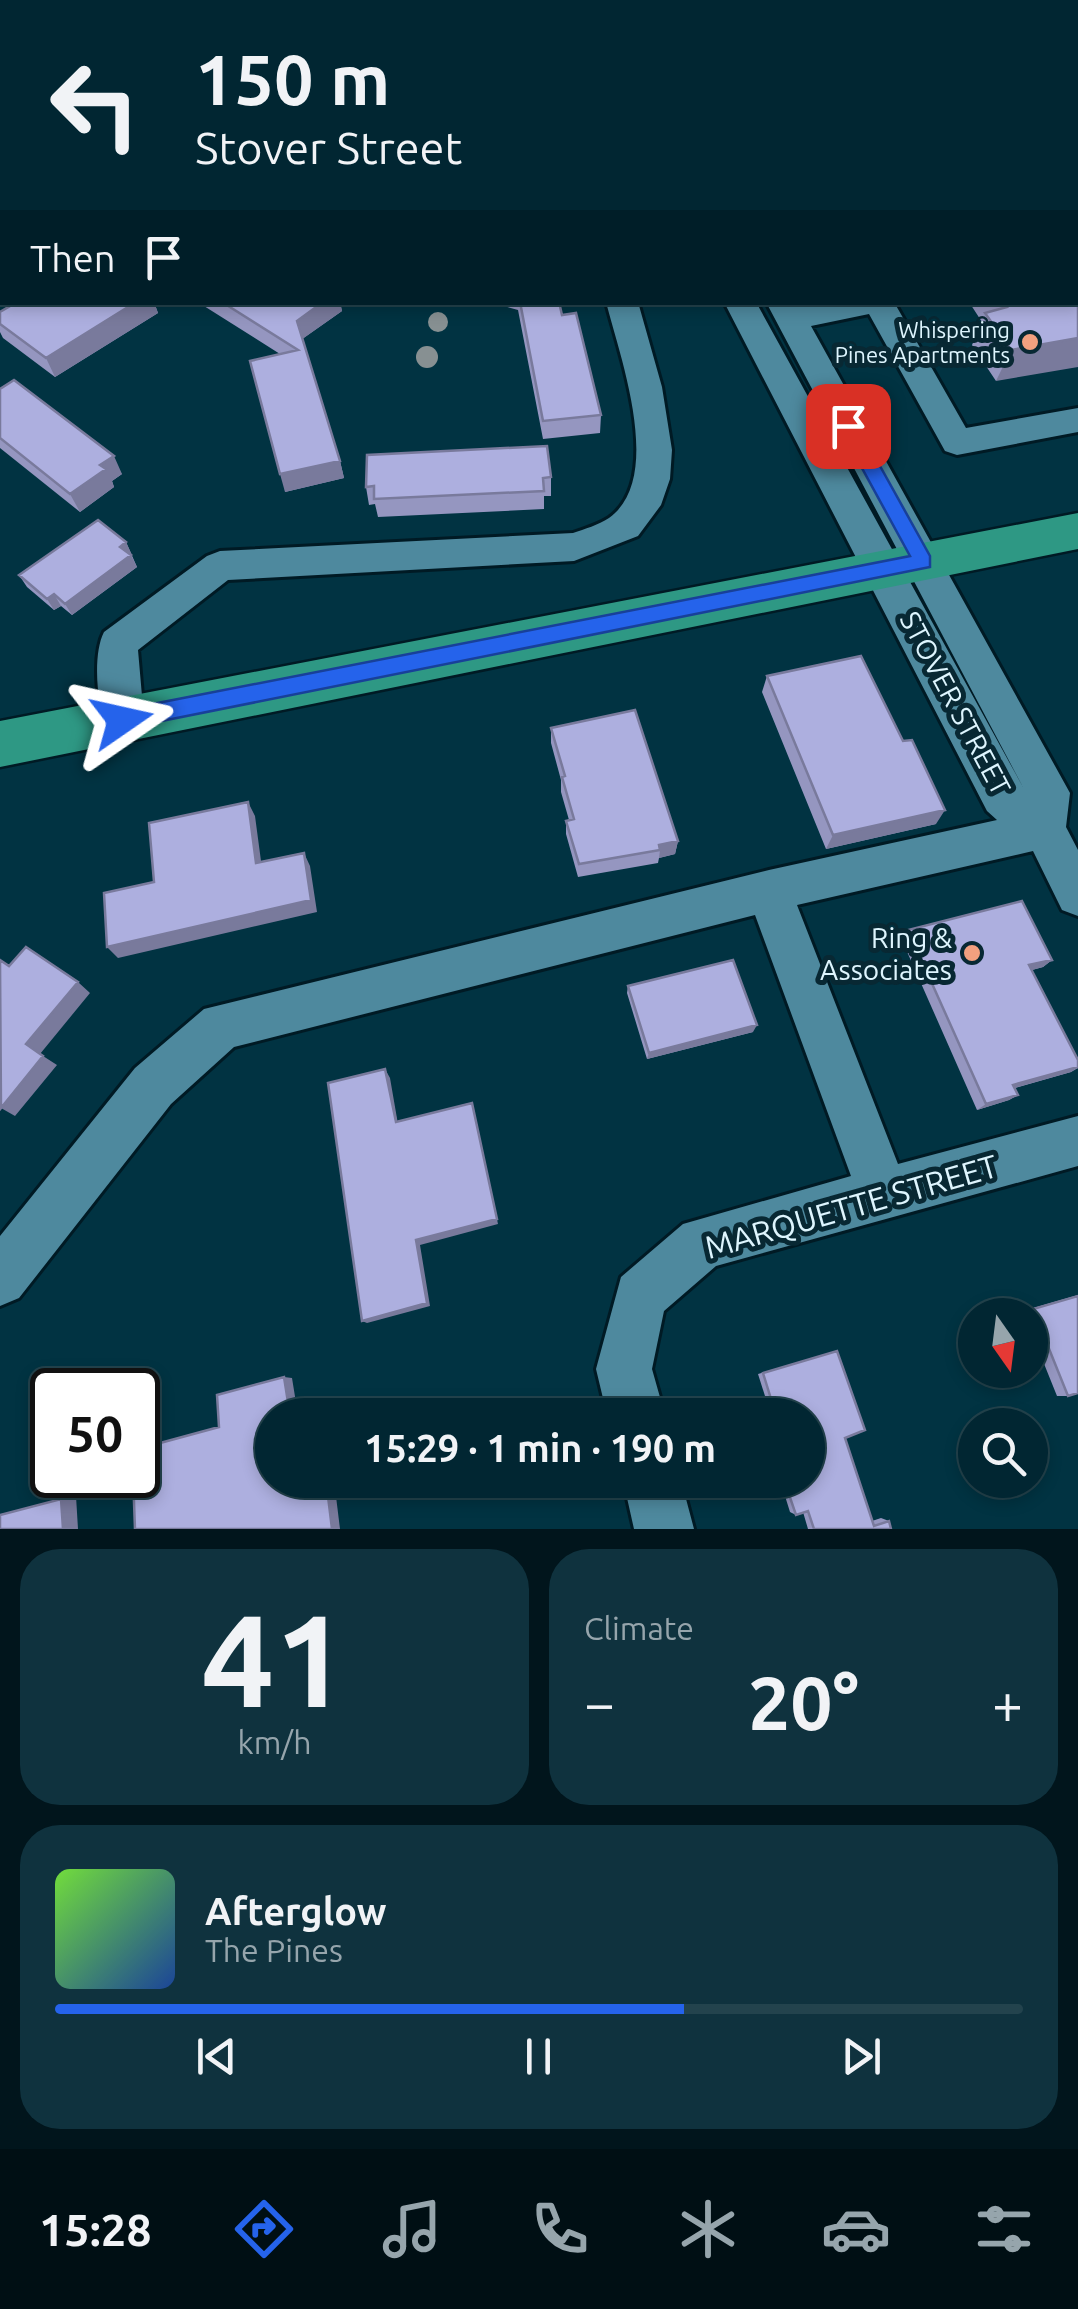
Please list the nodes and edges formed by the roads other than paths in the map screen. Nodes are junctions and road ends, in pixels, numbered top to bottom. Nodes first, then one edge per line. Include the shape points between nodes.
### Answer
1 (623, 305) edge
2 (742, 305) edge
3 (843, 305) edge
4 (879, 305) edge
5 (786, 310) edge
6 (1078, 420) edge
7 (1078, 531) edge
8 (901, 565) junction
9 (122, 720) junction
10 (0, 744) edge
11 (1044, 829) junction
12 (769, 891) junction
13 (1078, 895) edge
14 (1078, 1142) edge
15 (884, 1194) junction
16 (0, 1279) edge
17 (631, 1398) edge
18 (656, 1498) edge
19 (664, 1529) edge

1 - 9 street via 656,443 652,488 626,526 574,547 220,566 118,643
2 - 8 street, STOVER STREET
3 - 5 street
4 - 6 street via 958,442
5 - 8 street, STOVER STREET
7 - 8 main road
8 - 9 main road
8 - 11 street, STOVER STREET via 1048,792
9 - 10 main road
11 - 12 street
11 - 13 street, STOVER STREET
12 - 15 street
12 - 16 street via 221,1026 154,1086
14 - 15 street, MARQUETTE STREET
15 - 17 street, MARQUETTE STREET via 702,1243 640,1296 624,1370
18 - 19 street

